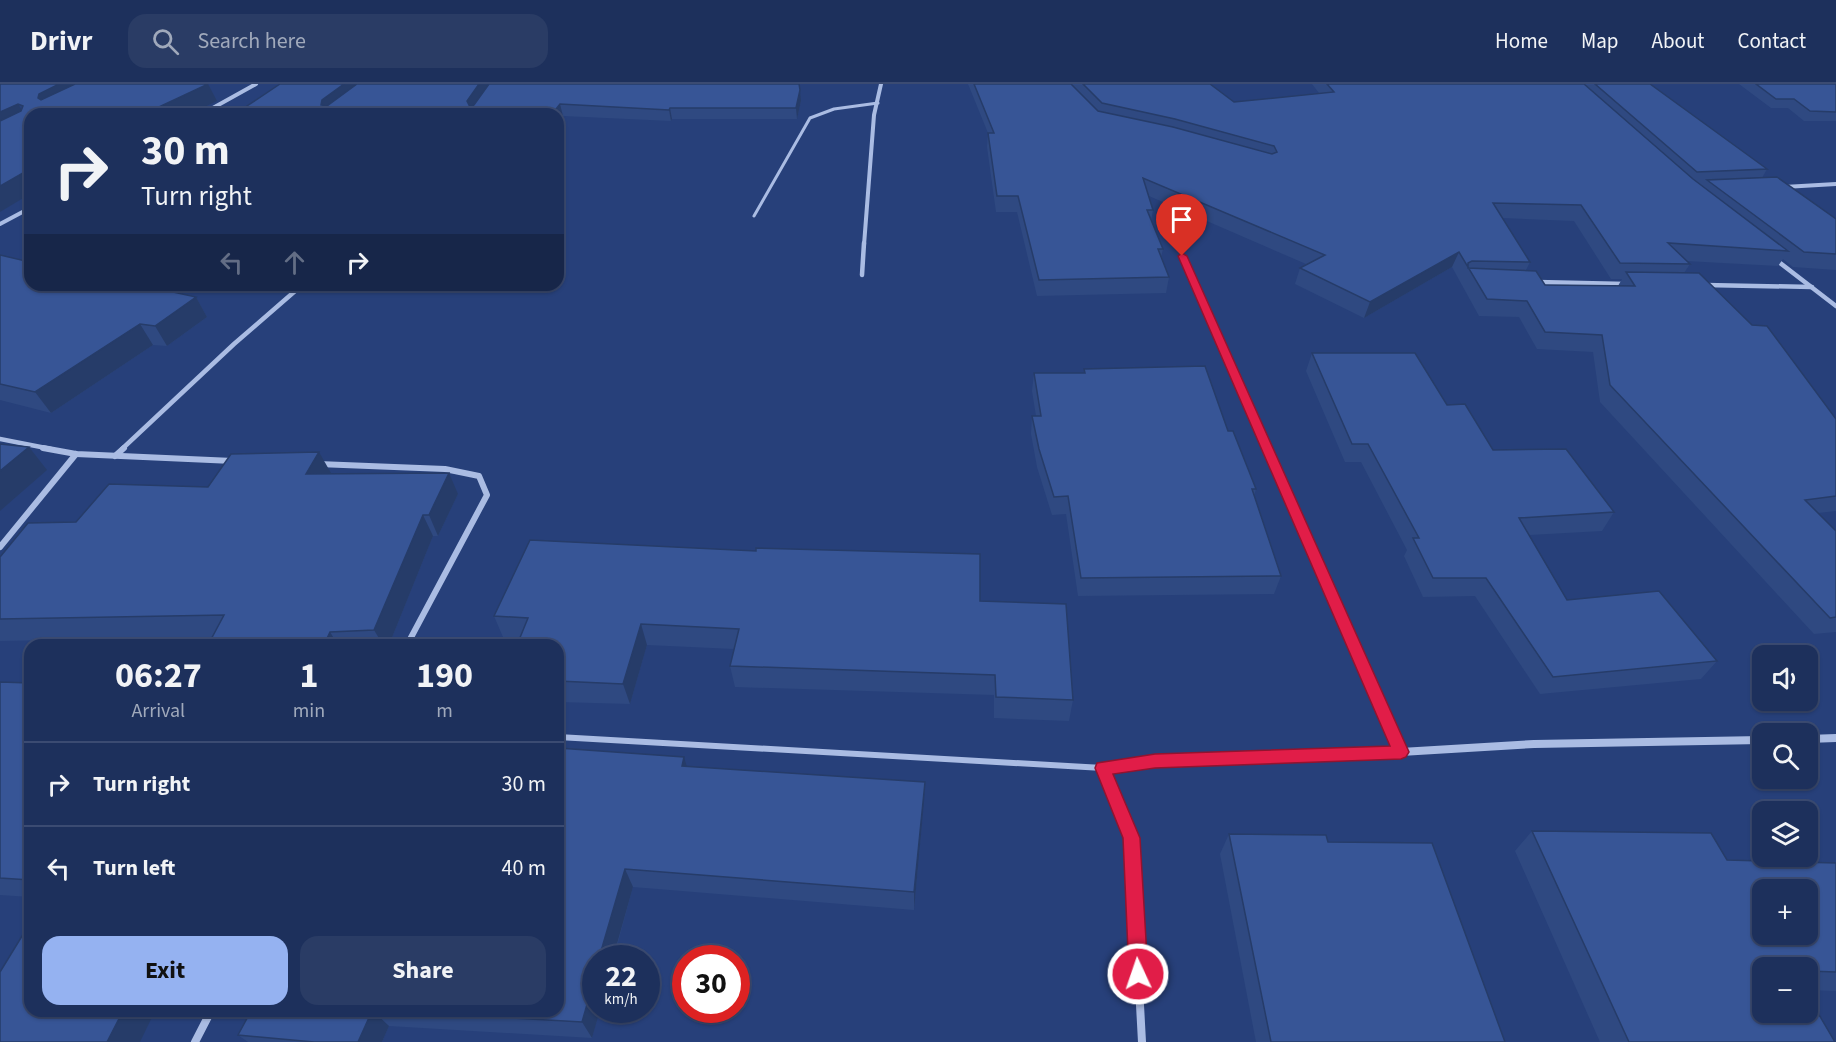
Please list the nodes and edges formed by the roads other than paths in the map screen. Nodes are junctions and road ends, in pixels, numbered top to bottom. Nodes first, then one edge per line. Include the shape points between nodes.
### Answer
1 (256, 84) edge
2 (881, 84) edge
3 (878, 103) junction
4 (213, 108) edge
5 (1836, 184) edge
6 (1779, 187) edge
7 (24, 211) edge
8 (754, 216) dead end
9 (0, 224) edge
10 (1767, 253) edge
11 (1182, 256) dead end
12 (861, 275) dead end
13 (1525, 282) edge
14 (1632, 284) edge
15 (1704, 285) edge
16 (1812, 287) junction
17 (295, 291) edge
18 (1836, 306) edge
19 (0, 439) edge
20 (76, 454) junction
21 (115, 456) junction
22 (245, 461) edge
23 (315, 464) edge
24 (0, 547) edge
25 (410, 639) edge
26 (564, 737) edge
27 (1836, 738) edge
28 (1818, 739) edge
29 (1752, 740) edge
30 (1401, 752) junction
31 (1103, 768) junction
32 (208, 1017) edge
33 (195, 1042) edge
34 (1142, 1042) edge

1 - 4 street
2 - 3 street
3 - 8 lane via 834,109 810,118
3 - 12 street
5 - 6 street
7 - 9 street
10 - 16 street
11 - 30 street
13 - 14 street
15 - 16 street
16 - 18 street
17 - 21 street
19 - 20 street
20 - 21 street
20 - 24 street
21 - 22 street
23 - 25 street via 445,469 479,476 488,495
26 - 31 lane
27 - 28 street
29 - 30 street via 1534,744
30 - 31 street via 1155,761
31 - 34 street via 1131,838
32 - 33 street

